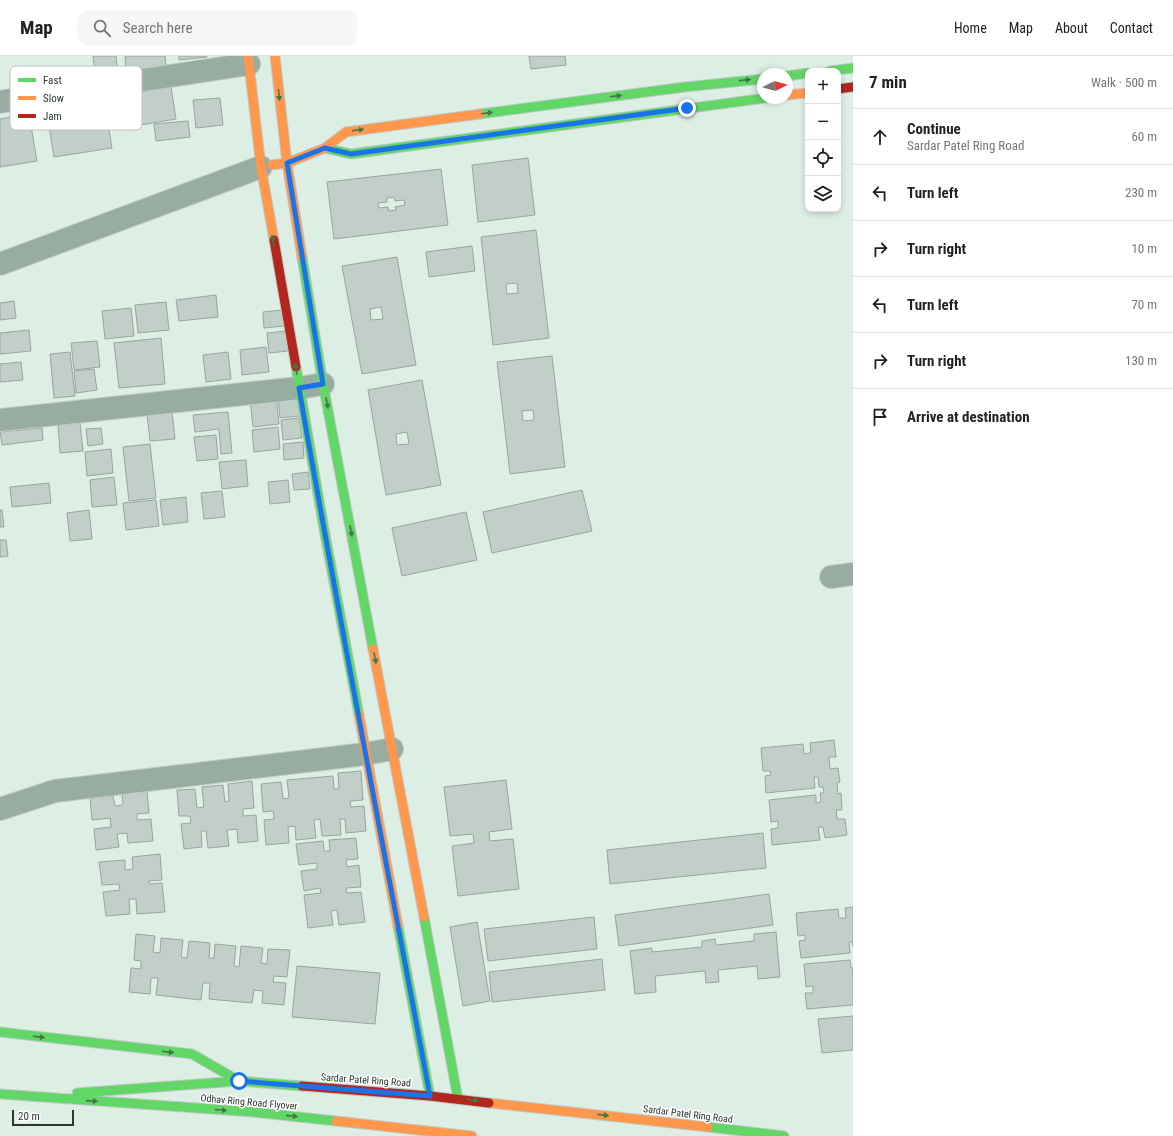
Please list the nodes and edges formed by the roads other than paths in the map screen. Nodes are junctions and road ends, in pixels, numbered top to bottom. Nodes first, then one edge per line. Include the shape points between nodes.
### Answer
1 (275, 56) edge
2 (248, 60) edge
3 (853, 68) edge
4 (841, 70) edge
5 (805, 74) edge
6 (793, 75) edge
7 (142, 78) edge
8 (757, 80) edge
9 (853, 87) edge
10 (841, 89) edge
11 (805, 92) edge
12 (793, 94) edge
13 (686, 98) junction
14 (757, 98) edge
15 (10, 100) edge
16 (0, 102) edge
17 (325, 148) junction
18 (287, 163) junction
19 (261, 167) junction
20 (0, 264) edge
21 (323, 384) junction
22 (299, 388) junction
23 (0, 420) edge
24 (853, 574) edge
25 (831, 577) dead end
26 (392, 749) junction
27 (365, 754) junction
28 (0, 809) edge
29 (0, 1032) edge
30 (239, 1081) junction
31 (0, 1094) edge
32 (25, 1096) junction
33 (430, 1096) junction
34 (458, 1099) junction
35 (472, 1136) edge
36 (784, 1136) edge

1 -> 18 main road
2 - 7 street
2 - 19 main road
3 - 4 main road
5 - 6 main road
13 -> 8 main road
9 - 10 main road
11 - 12 main road
13 - 14 main road
13 - 17 main road via 351,154
17 -> 13 main road via 346,132
15 - 16 street
17 - 18 main road
18 - 19 main road
18 - 21 main road
19 - 20 street
22 -> 19 main road
21 - 22 street
21 -> 26 main road
22 - 23 street
22 - 27 main road
24 - 25 street
26 - 27 street
26 - 34 main road
27 - 28 street via 55,792
27 - 33 main road
29 -> 30 main road, Sardar Patel Ring Road via 192,1054
30 - 32 main road
30 - 33 main road, Sardar Patel Ring Road
31 - 32 main road
32 -> 35 main road, Odhav Ring Road Flyover via 254,1112
33 - 34 main road, Sardar Patel Ring Road
34 -> 36 main road, Sardar Patel Ring Road

